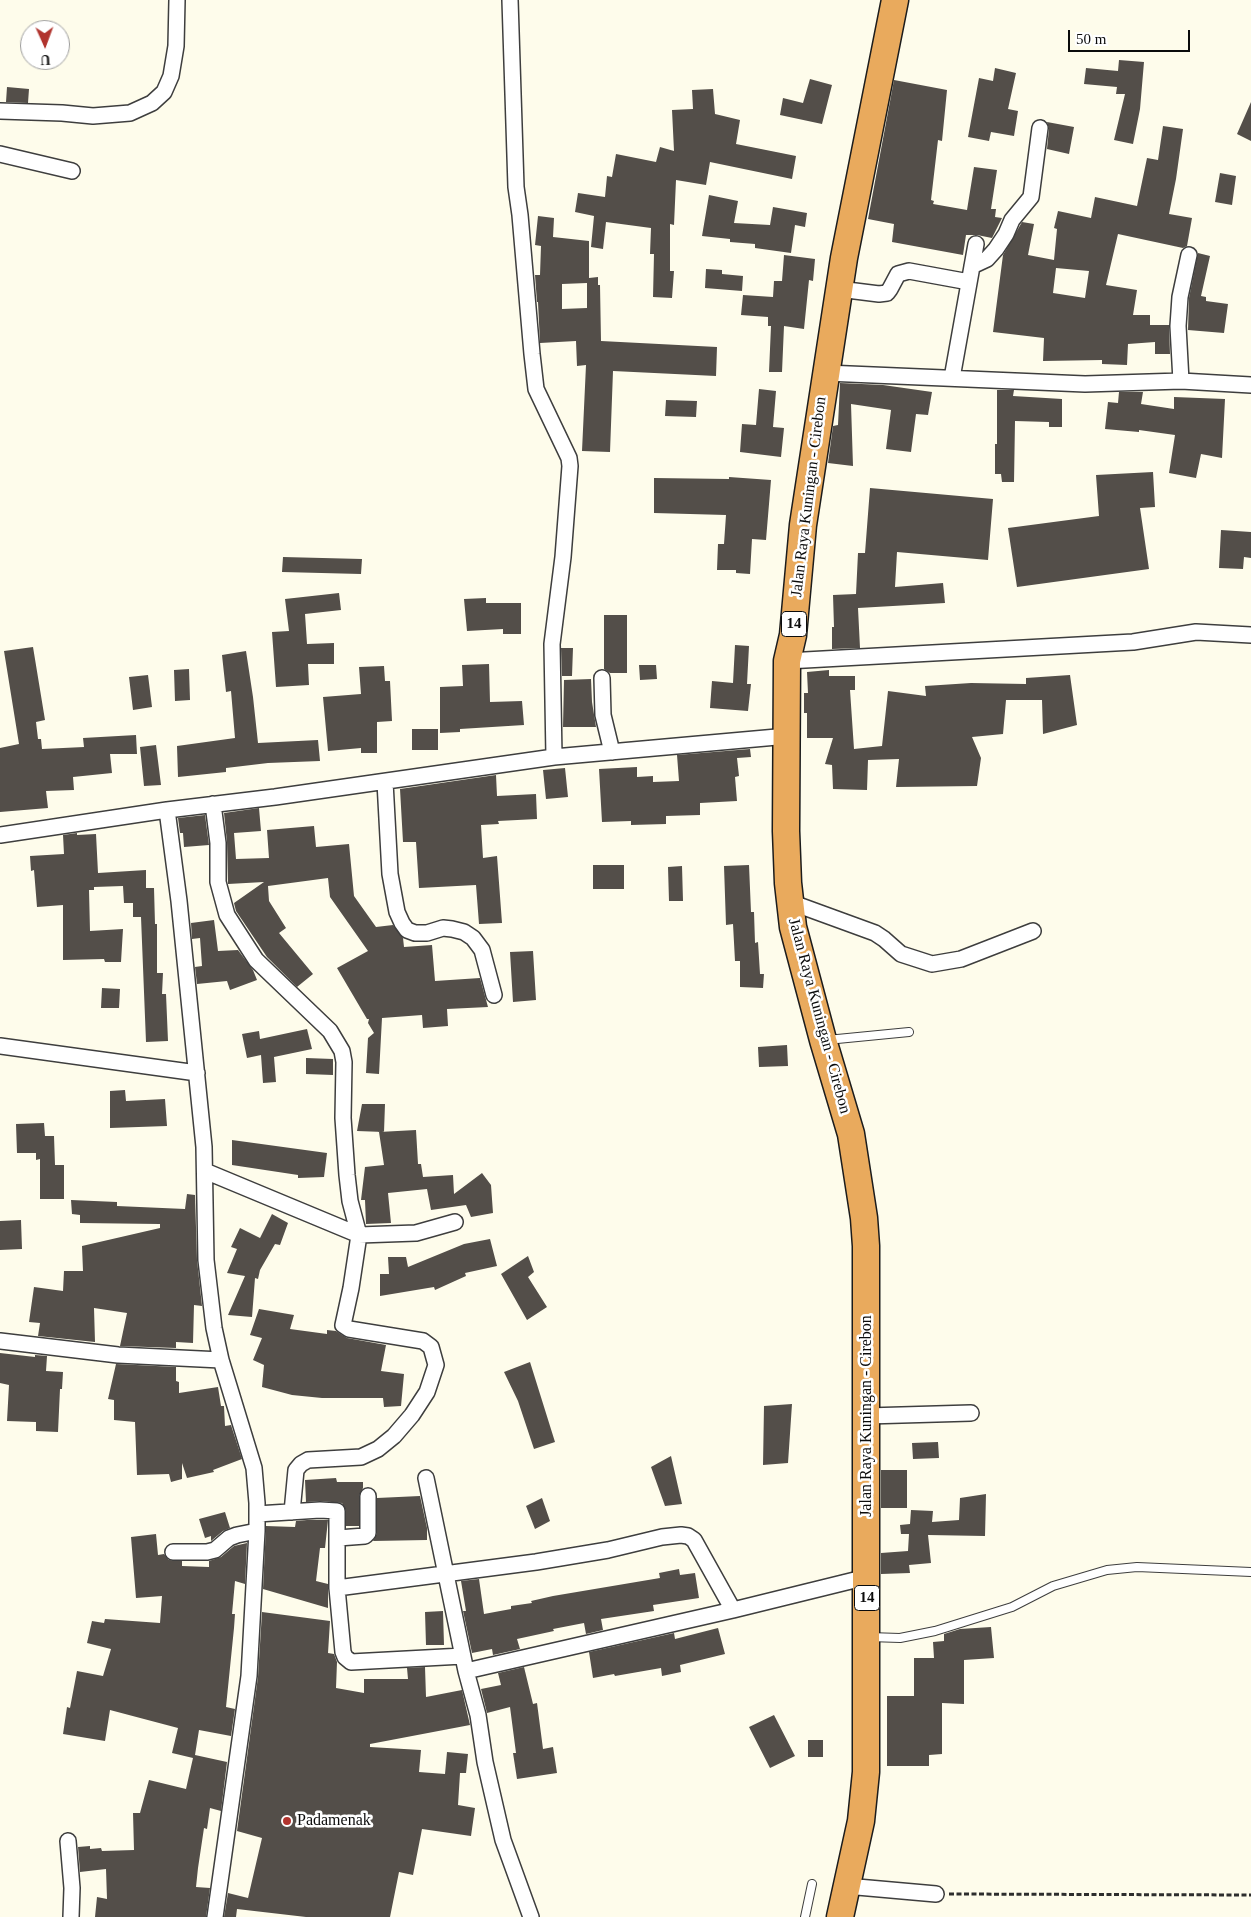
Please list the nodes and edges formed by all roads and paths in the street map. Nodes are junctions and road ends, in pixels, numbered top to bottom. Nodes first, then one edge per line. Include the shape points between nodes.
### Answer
1 (177, 0) edge
2 (510, 0) edge
3 (895, 0) edge
4 (0, 111) edge
5 (1040, 128) dead end
6 (0, 154) edge
7 (72, 172) dead end
8 (976, 244) dead end
9 (1189, 255) dead end
10 (972, 266) junction
11 (969, 282) junction
12 (839, 289) junction
13 (826, 373) junction
14 (952, 378) junction
15 (1180, 381) junction
16 (1251, 385) edge
17 (1251, 635) edge
18 (787, 661) junction
19 (602, 678) dead end
20 (788, 736) junction
21 (612, 752) junction
22 (554, 758) junction
23 (385, 782) junction
24 (213, 804) junction
25 (167, 810) junction
26 (0, 835) edge
27 (790, 902) junction
28 (1033, 931) dead end
29 (494, 996) dead end
30 (909, 1032) dead end
31 (823, 1040) junction
32 (0, 1046) edge
33 (197, 1073) junction
34 (205, 1171) junction
35 (455, 1222) dead end
36 (359, 1235) junction
37 (0, 1341) edge
38 (221, 1360) junction
39 (971, 1413) dead end
40 (867, 1416) junction
41 (426, 1478) dead end
42 (368, 1496) dead end
43 (292, 1512) junction
44 (257, 1514) junction
45 (257, 1531) junction
46 (338, 1538) junction
47 (173, 1552) dead end
48 (1251, 1572) edge
49 (445, 1573) junction
50 (867, 1577) junction
51 (337, 1588) junction
52 (734, 1610) junction
53 (867, 1637) junction
54 (465, 1663) junction
55 (68, 1841) dead end
56 (812, 1884) dead end
57 (846, 1886) junction
58 (936, 1894) joint
59 (1251, 1895) edge
60 (71, 1917) edge
61 (215, 1917) edge
62 (531, 1917) edge
63 (805, 1917) edge
64 (840, 1917) edge

1 - 4 street via 176,46 171,76 164,92 152,103 130,112 93,116
2 - 22 street via 516,187 536,389 570,466 552,644
3 - 12 highway, Jalan Raya Kuningan - Cirebon / 14
5 - 10 street via 1031,197 1012,220 996,249
6 - 7 street
8 - 10 street
9 - 15 street via 1180,297
10 - 11 street
11 - 12 street via 909,271 898,274 887,293
11 - 14 street
12 - 13 highway, Jalan Raya Kuningan - Cirebon / 14
13 - 14 street
13 - 18 highway, Jalan Raya Kuningan - Cirebon / 14
14 - 15 street via 1085,384
15 - 16 street
17 - 18 street via 1196,632 1133,642
18 - 20 highway, Jalan Raya Kuningan - Cirebon / 14
19 - 21 street via 603,715
20 - 21 street
20 - 27 highway, Jalan Raya Kuningan - Cirebon / 14 via 786,830
21 - 22 street
22 - 23 street
23 - 24 street
23 - 29 street via 390,874 402,923 415,933 443,928 464,932 473,938 482,950
24 - 25 street
24 - 36 street via 218,882 227,916 256,960 330,1031 342,1051 347,1176
25 - 26 street
25 - 33 street
27 - 28 street via 874,933 901,954 932,964 961,959
27 - 31 highway, Jalan Raya Kuningan - Cirebon / 14 via 793,927
30 - 31 lane
31 - 40 highway, Jalan Raya Kuningan - Cirebon / 14 via 851,1134 864,1218
32 - 33 street
33 - 34 street
34 - 36 street
34 - 38 street via 206,1260
35 - 36 street via 416,1233
36 - 43 street via 343,1325 348,1329 423,1341 431,1347 436,1365 433,1378 412,1414 378,1449 361,1457 308,1460 301,1464 296,1470
37 - 38 street via 118,1355
38 - 44 street via 254,1468
39 - 40 street
40 - 50 highway, Jalan Raya Kuningan - Cirebon / 14
41 - 49 street
42 - 46 street via 368,1534
43 - 44 street
43 - 46 street via 337,1511
44 - 45 street
45 - 47 street via 237,1535 207,1552
45 - 61 street via 249,1676
46 - 51 street
48 - 53 lane via 1116,1569 1053,1586 1012,1607 935,1631 900,1638
49 - 51 street
49 - 52 street via 536,1562 662,1537 688,1536 694,1540
49 - 54 street
50 - 52 street
50 - 53 highway, Jalan Raya Kuningan - Cirebon / 14
51 - 54 street via 343,1652 351,1662
52 - 54 street
53 - 57 highway, Jalan Raya Kuningan - Cirebon / 14 via 865,1797
54 - 62 street via 503,1840
55 - 60 street
56 - 63 lane
57 - 58 street
57 - 64 highway, Jalan Raya Kuningan - Cirebon / 14
58 - 59 path

